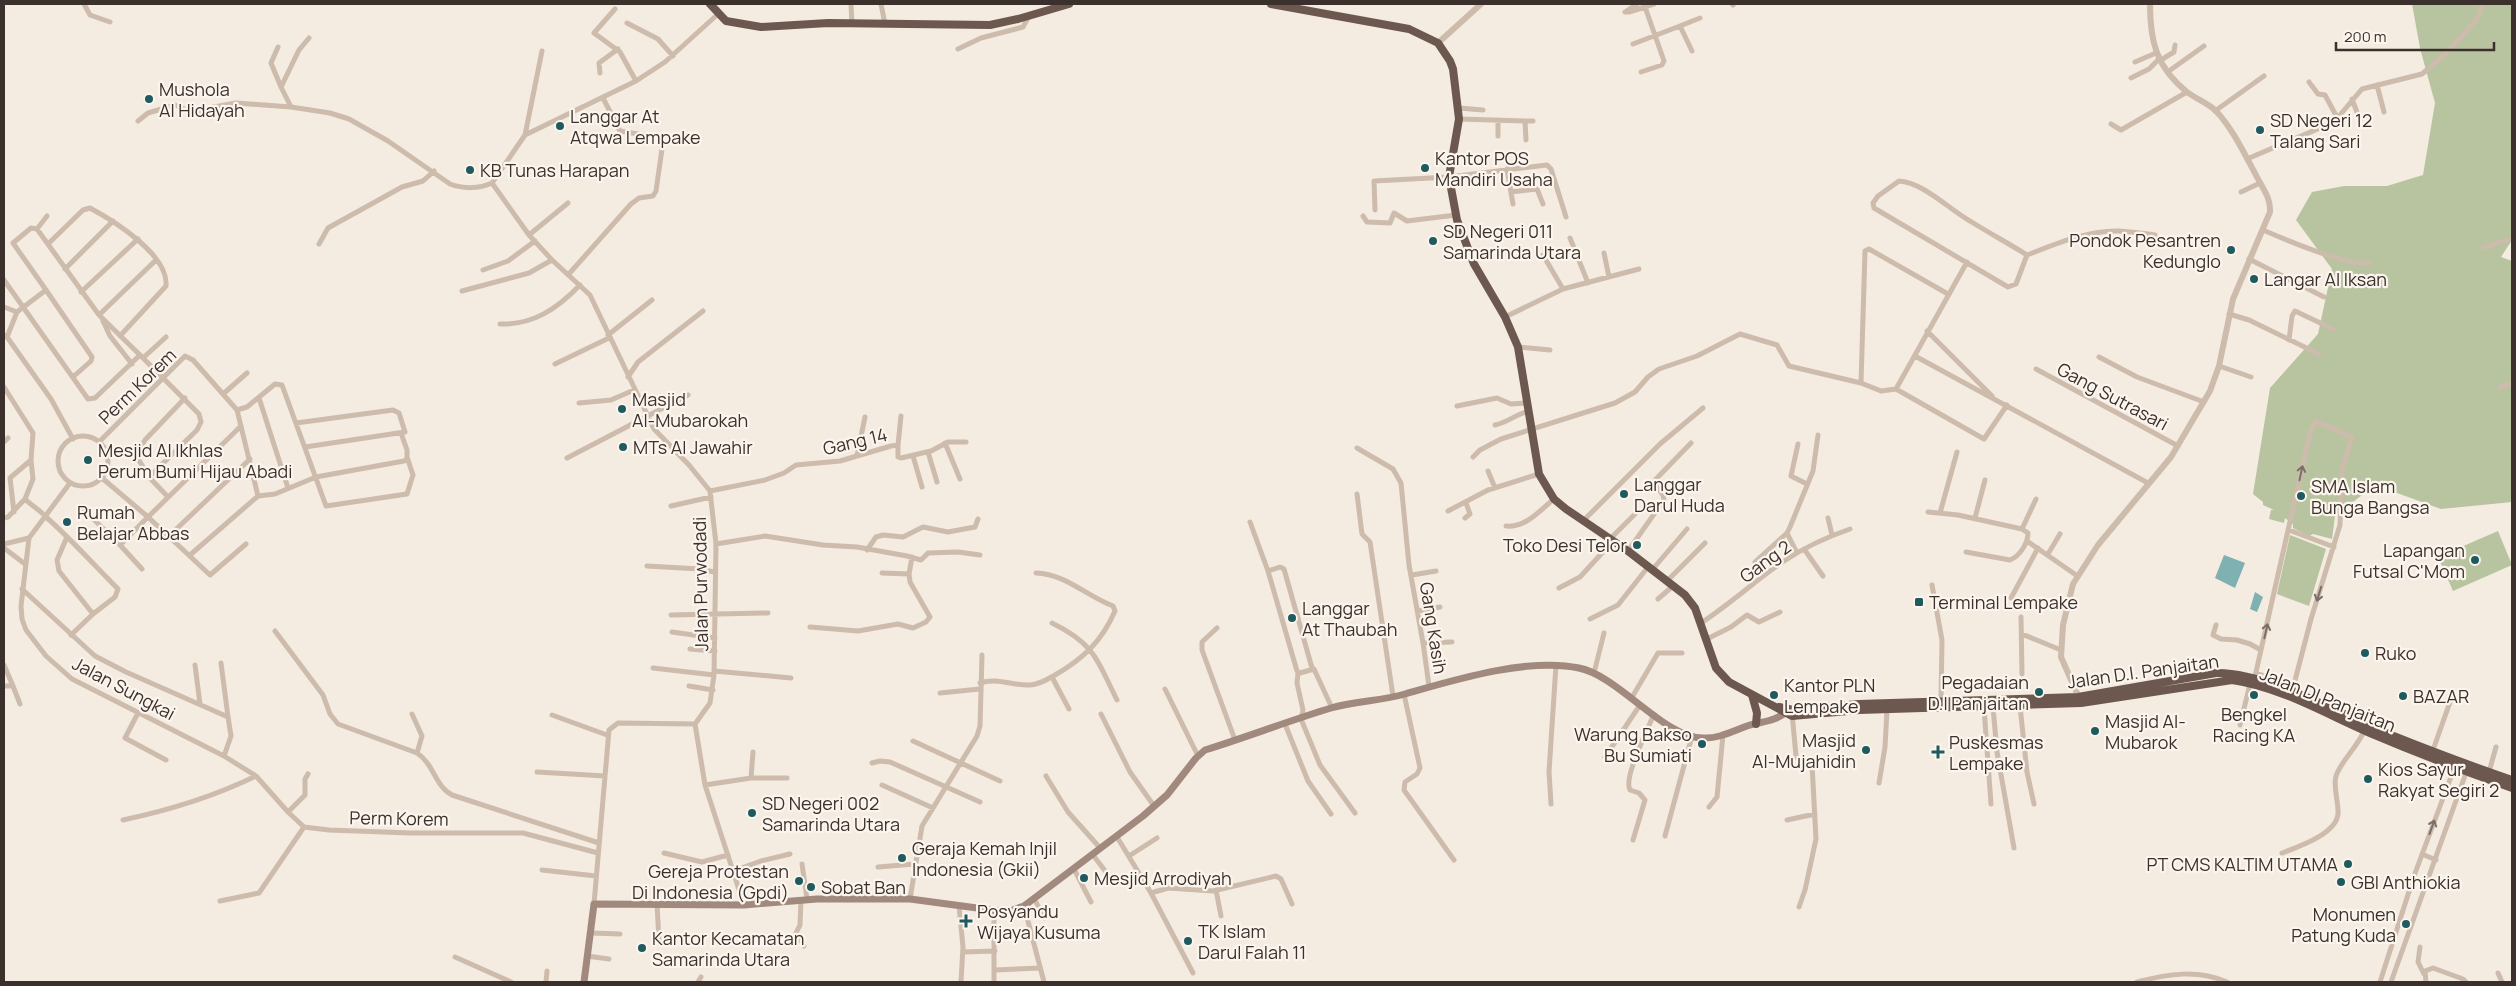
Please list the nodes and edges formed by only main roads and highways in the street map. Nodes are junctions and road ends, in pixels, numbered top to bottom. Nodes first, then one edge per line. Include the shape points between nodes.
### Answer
1 (710, 4) edge
2 (1069, 4) edge
3 (1271, 4) edge
4 (2254, 680) junction
5 (1752, 695) junction
6 (2080, 700) junction
7 (1972, 705) junction
8 (1789, 712) junction
9 (1756, 724) junction
10 (2366, 727) junction
11 (2455, 764) junction
12 (2468, 769) junction
13 (2512, 780) edge
14 (2512, 788) edge
15 (584, 982) edge

1 - 2 highway via 718,14 734,23 761,27 990,25
3 - 5 highway via 1409,29 1438,44 1450,61 1459,108 1450,177 1456,214 1474,264 1518,347 1539,474 1554,499 1628,551 1690,601 1722,676
4 - 6 highway, Jalan DI Panjaitan via 2213,681 2162,692
4 - 10 highway, Jalan DI Panjaitan
4 - 10 highway via 2292,689
5 - 8 highway
5 - 9 highway via 1757,712
6 - 7 highway, Jalan D.I. Panjaitan
6 - 7 highway, Jalan DI Panjaitan via 1984,708
7 - 8 highway, Jalan DI Panjaitan
7 - 8 highway, Jalan D.I. Panjaitan via 1941,702 1859,704
8 - 9 main road
9 - 15 main road via 1723,735 1692,736 1671,726 1594,673 1581,668 1517,669 1428,686 1332,708 1205,750 1154,806 1024,906 1007,912 910,900 804,899 744,905 594,904
10 - 11 highway, Jalan DI Panjaitan
10 - 11 highway via 2433,750
11 - 12 highway, Jalan DI Panjaitan
12 - 13 highway
12 - 14 highway

